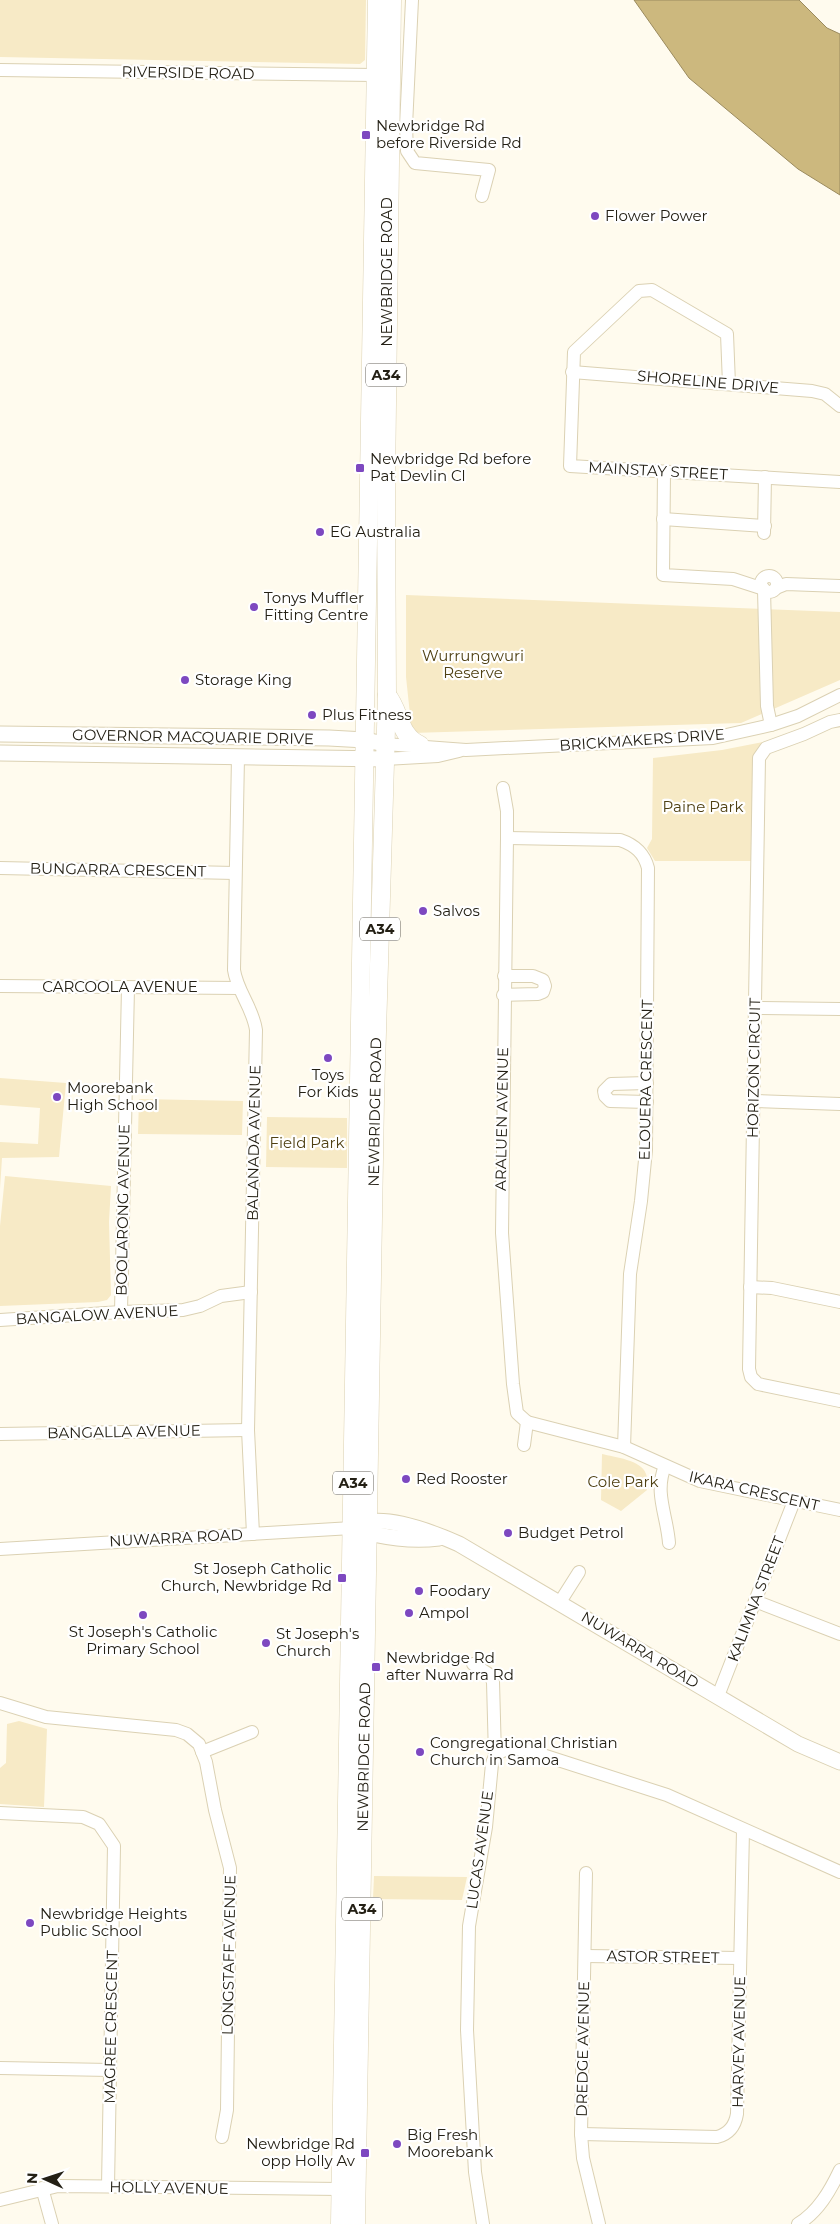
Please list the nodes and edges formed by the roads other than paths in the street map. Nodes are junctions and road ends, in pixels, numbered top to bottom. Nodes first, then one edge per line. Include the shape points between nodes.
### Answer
1 (377, 0) edge
2 (392, 0) edge
3 (412, 0) edge
4 (0, 70) edge
5 (375, 75) junction
6 (482, 196) dead end
7 (572, 372) junction
8 (729, 384) junction
9 (840, 406) edge
10 (664, 472) junction
11 (765, 477) junction
12 (840, 482) edge
13 (663, 519) junction
14 (840, 586) edge
15 (770, 587) junction
16 (387, 695) junction
17 (840, 695) edge
18 (840, 720) edge
19 (771, 725) junction
20 (0, 734) edge
21 (365, 740) junction
22 (420, 746) junction
23 (466, 750) junction
24 (385, 752) junction
25 (0, 753) edge
26 (238, 757) junction
27 (364, 759) junction
28 (503, 788) dead end
29 (507, 838) junction
30 (0, 868) edge
31 (236, 872) junction
32 (504, 976) junction
33 (0, 986) edge
34 (128, 988) junction
35 (239, 988) junction
36 (503, 995) junction
37 (755, 1008) junction
38 (840, 1009) edge
39 (647, 1084) junction
40 (754, 1101) junction
41 (647, 1102) junction
42 (840, 1104) edge
43 (750, 1287) junction
44 (251, 1292) junction
45 (840, 1302) edge
46 (122, 1312) junction
47 (0, 1320) edge
48 (840, 1401) edge
49 (527, 1422) junction
50 (248, 1430) junction
51 (0, 1434) edge
52 (524, 1445) dead end
53 (624, 1447) junction
54 (664, 1466) junction
55 (794, 1501) junction
56 (840, 1510) edge
57 (363, 1527) junction
58 (253, 1534) junction
59 (669, 1543) dead end
60 (0, 1549) edge
61 (579, 1572) dead end
62 (756, 1601) junction
63 (560, 1602) junction
64 (840, 1634) edge
65 (473, 1664) dead end
66 (718, 1696) junction
67 (0, 1703) edge
68 (252, 1732) dead end
69 (202, 1752) junction
70 (495, 1756) junction
71 (840, 1762) edge
72 (0, 1813) edge
73 (743, 1830) junction
74 (840, 1872) edge
75 (586, 1873) dead end
76 (585, 1956) junction
77 (740, 1958) junction
78 (0, 2068) edge
79 (110, 2070) junction
80 (581, 2134) junction
81 (222, 2136) dead end
82 (840, 2170) edge
83 (108, 2186) junction
84 (42, 2188) junction
85 (340, 2189) junction
86 (0, 2200) edge
87 (52, 2224) edge
88 (340, 2224) edge
89 (356, 2224) edge
90 (483, 2224) edge
91 (600, 2224) edge
92 (798, 2224) edge

1 - 5 highway, NEWBRIDGE ROAD / A34
2 - 16 highway, NEWBRIDGE ROAD / A34 via 386,484
3 - 6 street via 407,74 407,151 415,163 489,170
4 - 5 street, RIVERSIDE ROAD
5 - 21 highway, NEWBRIDGE ROAD / A34
7 - 8 street, SHORELINE DRIVE
7 - 8 street via 574,352 635,294 648,290 727,334
7 - 10 street, MAINSTAY STREET via 570,466
8 - 9 street, SHORELINE DRIVE via 812,391 825,394
10 - 11 street, MAINSTAY STREET
10 - 13 street
11 - 12 street, MAINSTAY STREET
11 - 13 street via 764,529
13 - 15 street via 662,575 733,579
14 - 15 street via 799,584
15 - 19 street via 766,706
16 - 22 highway via 396,705 408,739
16 - 24 highway, NEWBRIDGE ROAD / A34
17 - 19 street, BRICKMAKERS DRIVE via 798,716
18 - 37 street, HORIZON CIRCUIT via 771,746 761,754
19 - 23 street, BRICKMAKERS DRIVE via 706,739
20 - 21 main road, GOVERNOR MACQUARIE DRIVE
21 - 24 main road, GOVERNOR MACQUARIE DRIVE
21 - 27 highway, NEWBRIDGE ROAD / A34
22 - 23 street, BRICKMAKERS DRIVE
22 - 24 street, BRICKMAKERS DRIVE
23 - 24 street, BRICKMAKERS DRIVE via 438,756
24 - 27 main road, BRICKMAKERS DRIVE
24 - 57 highway, NEWBRIDGE ROAD / A34
25 - 26 main road, GOVERNOR MACQUARIE DRIVE
26 - 27 main road, GOVERNOR MACQUARIE DRIVE
26 - 31 street, BALANADA AVENUE
27 - 57 highway, NEWBRIDGE ROAD / A34
28 - 29 street, ARALUEN AVENUE
29 - 32 street, ARALUEN AVENUE
29 - 39 street, ELOUERA CRESCENT via 615,839 636,847 646,860 650,879
30 - 31 street, BUNGARRA CRESCENT
31 - 35 street, BALANADA AVENUE via 234,970
32 - 36 street, ARALUEN AVENUE
32 - 36 street via 537,977 545,986 538,994
33 - 34 street, CARCOOLA AVENUE
34 - 35 street, CARCOOLA AVENUE
34 - 46 street, BOOLARONG AVENUE
35 - 44 street, BALANADA AVENUE via 253,1013 256,1030
36 - 49 street, ARALUEN AVENUE via 502,1242 516,1409 518,1416
37 - 38 street
37 - 40 street, HORIZON CIRCUIT
39 - 41 street, ELOUERA CRESCENT
39 - 41 street via 611,1084 604,1091 610,1101
40 - 42 street
40 - 43 street, HORIZON CIRCUIT
41 - 53 street, ELOUERA CRESCENT via 644,1176 629,1291
43 - 45 street via 772,1288
43 - 48 street, HORIZON CIRCUIT via 749,1369 753,1380 762,1385
44 - 46 street, BANGALOW AVENUE via 221,1296 183,1310
44 - 50 street, BALANADA AVENUE
46 - 47 street, BANGALOW AVENUE
49 - 52 street
49 - 53 street, IKARA CRESCENT
50 - 51 street, BANGALLA AVENUE
50 - 58 street, BALANADA AVENUE
53 - 54 street, IKARA CRESCENT
54 - 55 street, IKARA CRESCENT via 700,1481
54 - 59 street via 659,1488
55 - 56 street, IKARA CRESCENT
55 - 62 street, KALIMNA STREET
57 - 58 street, NUWARRA ROAD
57 - 63 main road, NUWARRA ROAD via 421,1540 440,1537 486,1558
57 - 85 highway, NEWBRIDGE ROAD / A34
57 - 89 highway, NEWBRIDGE ROAD / A34
58 - 60 street, NUWARRA ROAD
61 - 63 street
62 - 64 street
62 - 66 street, KALIMNA STREET
63 - 66 main road, NUWARRA ROAD
65 - 70 street, LUCAS AVENUE via 490,1675 493,1682
66 - 71 main road, NUWARRA ROAD via 798,1744
67 - 69 street, LONGSTAFF AVENUE via 46,1717 176,1730 199,1744
68 - 69 street
69 - 81 street, LONGSTAFF AVENUE via 230,1868 227,2110
70 - 73 street via 505,1750 527,1750 667,1795
70 - 90 street, LUCAS AVENUE via 469,1935 468,2060 475,2172
72 - 79 street, MAGREE CRESCENT via 83,1816 99,1824 114,1846
73 - 74 street
73 - 77 street, HARVEY AVENUE
75 - 76 street, DREDGE AVENUE
76 - 77 street, ASTOR STREET
76 - 80 street, DREDGE AVENUE
77 - 80 street, HARVEY AVENUE via 737,2114 732,2128 717,2137
78 - 79 street
79 - 83 street, MAGREE CRESCENT
80 - 91 street, DREDGE AVENUE via 583,2158
82 - 92 street via 820,2205
83 - 84 street, HOLLY AVENUE
83 - 85 street, HOLLY AVENUE
84 - 86 street, HOLLY AVENUE
84 - 87 street
85 - 88 highway, NEWBRIDGE ROAD / A34

